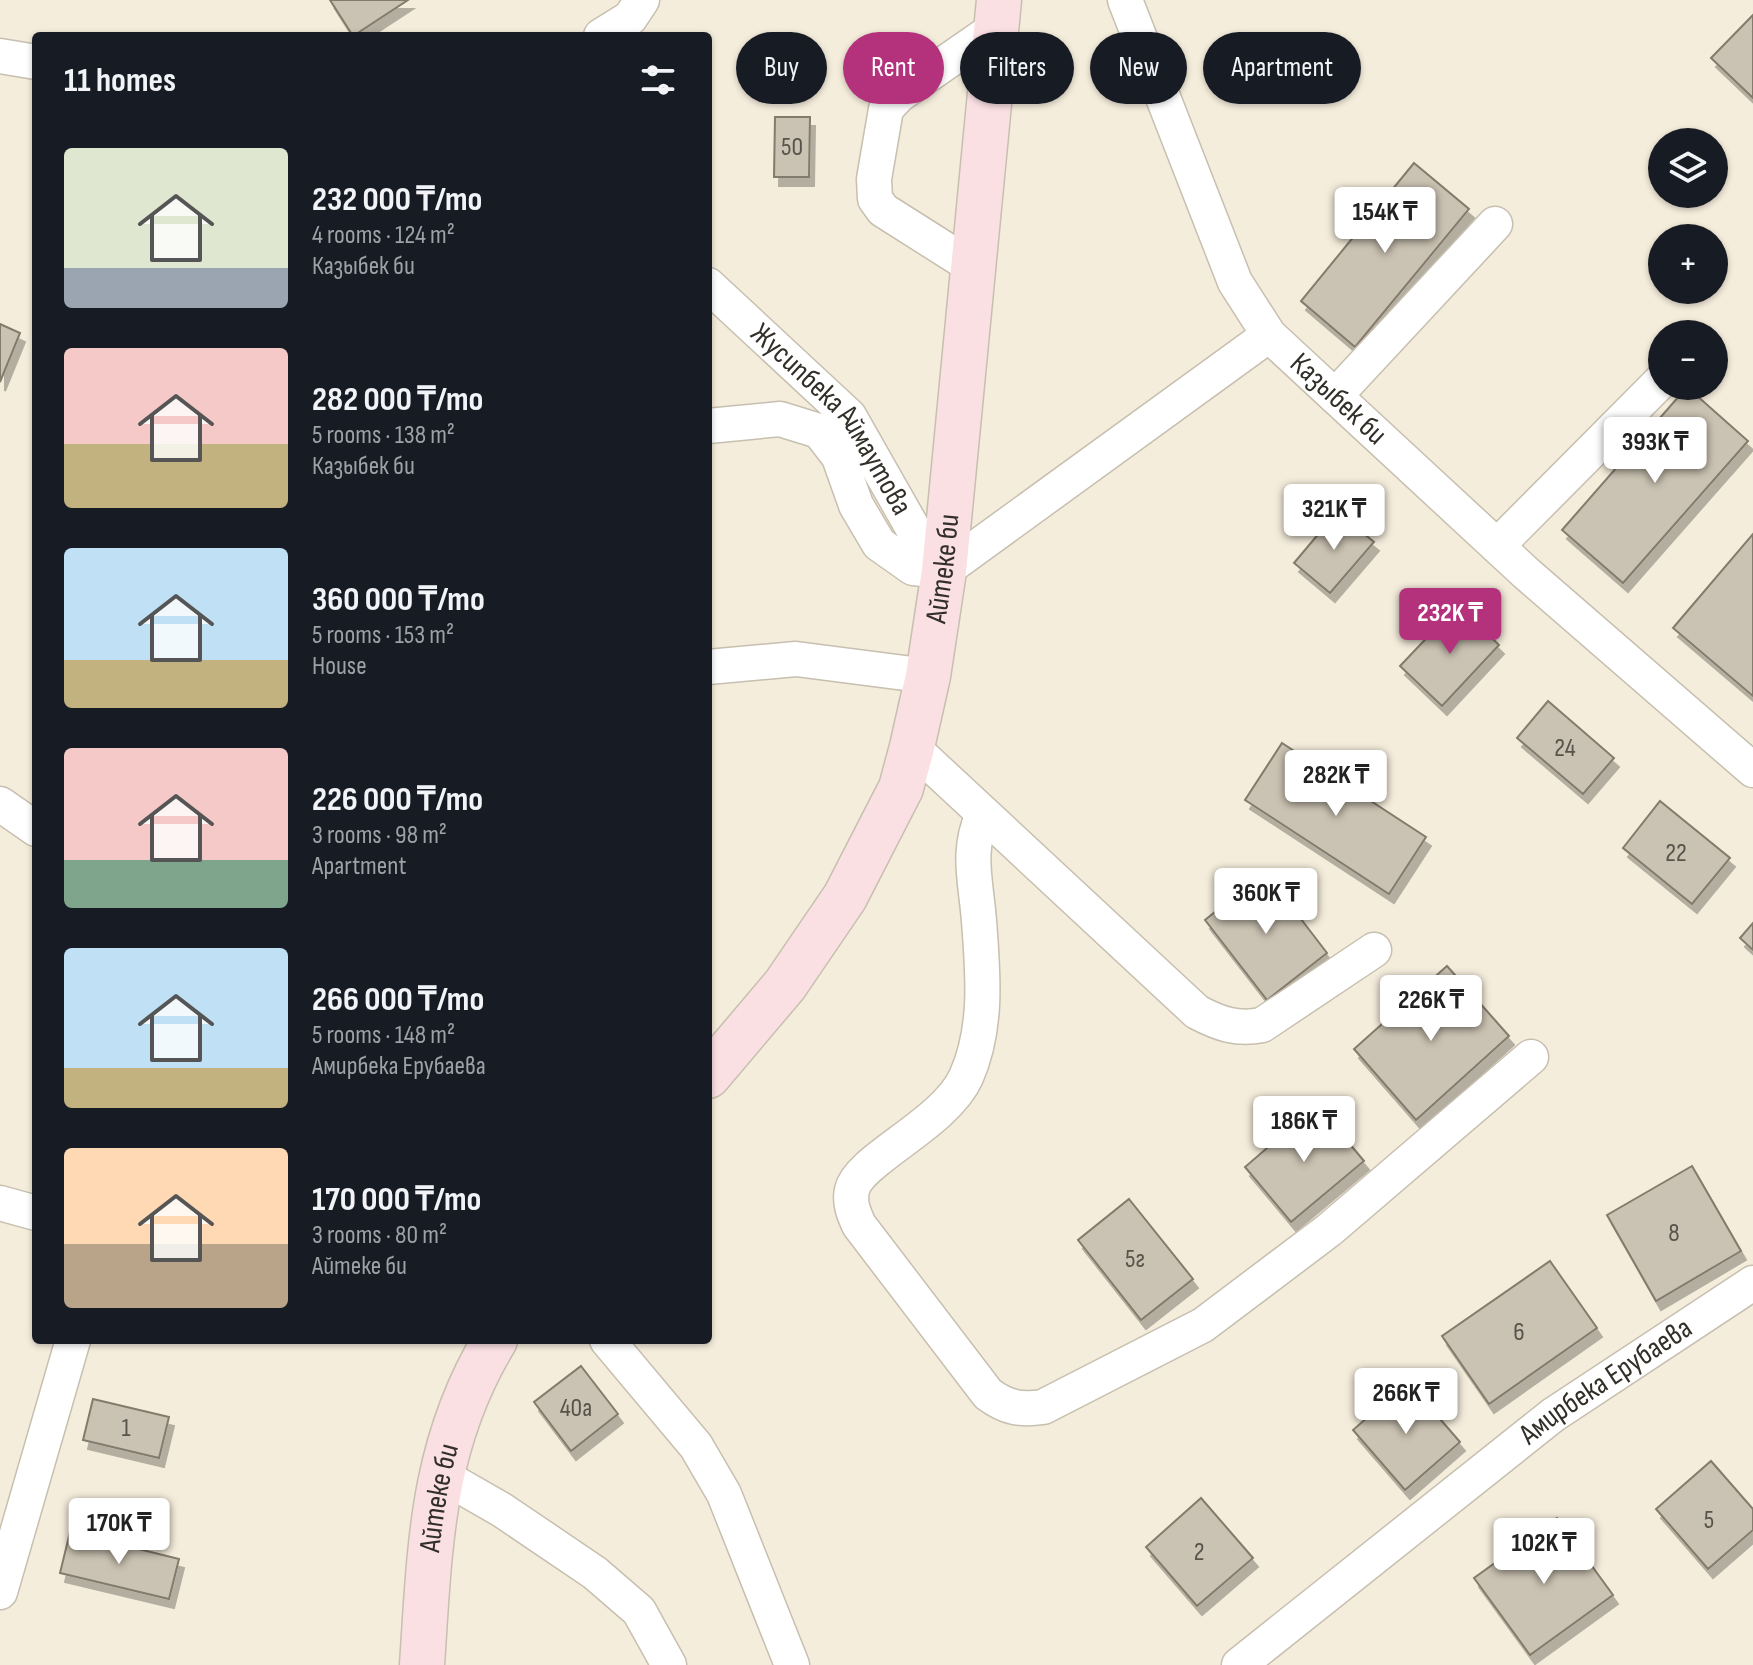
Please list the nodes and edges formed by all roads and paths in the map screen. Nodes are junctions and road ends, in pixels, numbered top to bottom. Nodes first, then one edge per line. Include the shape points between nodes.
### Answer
1 (642, 0) edge
2 (1125, 0) edge
3 (998, 14) edge
4 (607, 32) edge
5 (0, 56) edge
6 (32, 61) edge
7 (1495, 224) dead end
8 (973, 267) junction
9 (712, 289) edge
10 (1269, 335) junction
11 (1648, 394) edge
12 (1335, 396) junction
13 (712, 426) edge
14 (1497, 546) junction
15 (940, 570) junction
16 (712, 667) edge
17 (928, 676) junction
18 (912, 747) junction
19 (1753, 770) edge
20 (0, 804) edge
21 (983, 814) junction
22 (32, 826) edge
23 (1374, 950) dead end
24 (1531, 1057) dead end
25 (712, 1071) edge
26 (0, 1203) edge
27 (32, 1212) edge
28 (1753, 1283) edge
29 (72, 1344) edge
30 (493, 1344) edge
31 (610, 1344) edge
32 (441, 1475) junction
33 (0, 1592) edge
34 (421, 1665) edge
35 (669, 1665) edge
36 (792, 1665) edge
37 (1239, 1665) edge

1 - 4 street via 630,18
2 - 10 street, Казыбек би via 1235,282
3 - 8 street, Айтеке би
3 - 8 street via 886,109 874,179 875,199 883,210
5 - 6 street
7 - 12 street
8 - 15 street, Айтеке би
9 - 15 street, Жусипбека Аймаутова via 849,416
10 - 12 street, Казыбек би
10 - 15 street
11 - 14 street
12 - 14 street, Казыбек би
13 - 15 street via 780,419 819,431 839,457 856,505 879,544 913,568
14 - 19 street, Казыбек би
15 - 17 street, Айтеке би
16 - 17 street via 796,659
17 - 18 street, Айтеке би
18 - 21 street
18 - 25 street, Айтеке би via 901,788 845,897 785,985
20 - 22 street
21 - 23 street via 1197,1012 1220,1025 1262,1025
21 - 24 street via 971,848 984,994 966,1077 949,1105 857,1178 851,1207 859,1225 988,1394 1004,1405 1021,1410 1043,1407 1203,1325 1329,1230
26 - 27 street
28 - 37 street, Амирбека Ерубаева via 1553,1415
29 - 33 street
30 - 32 street, Айтеке би via 452,1427
31 - 36 street via 696,1446 724,1494
32 - 34 street, Айтеке би via 429,1549
32 - 35 street via 595,1573 639,1611

